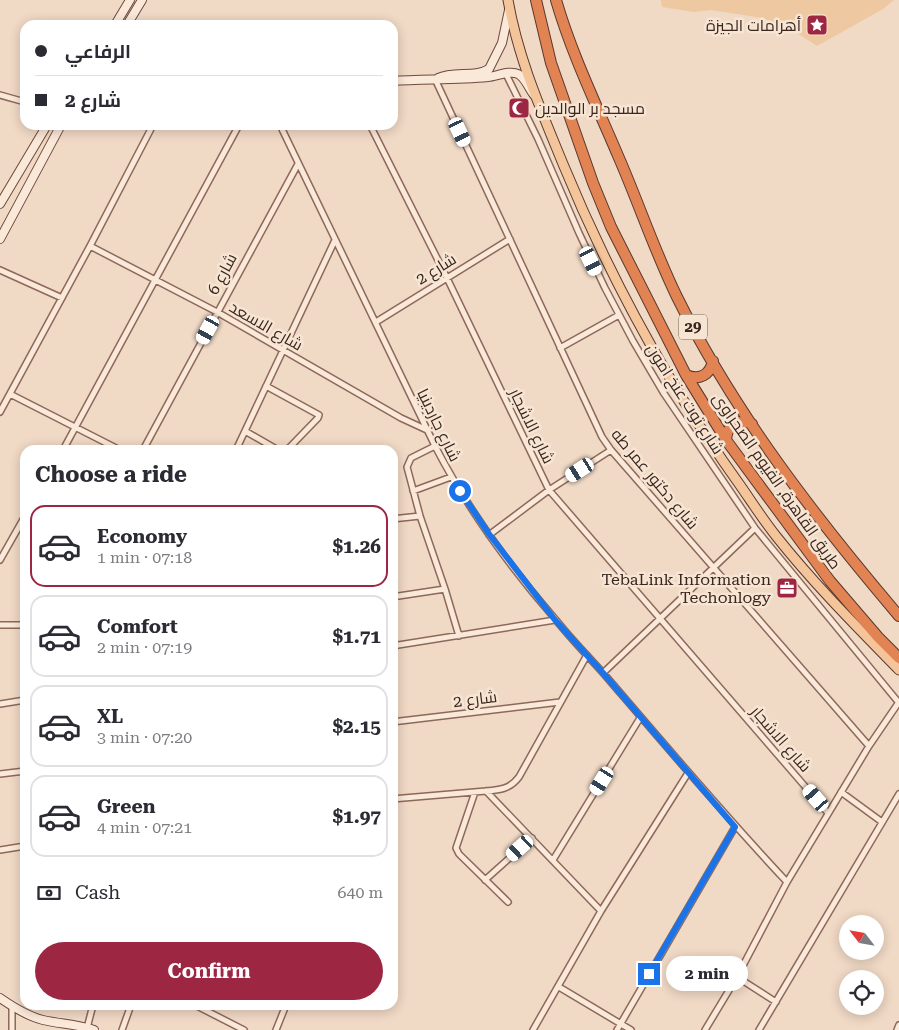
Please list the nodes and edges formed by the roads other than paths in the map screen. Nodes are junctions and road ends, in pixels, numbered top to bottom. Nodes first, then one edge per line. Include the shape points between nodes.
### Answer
1 (130, 0) edge
2 (142, 0) edge
3 (536, 0) edge
4 (556, 0) edge
5 (509, 4) edge
6 (118, 20) edge
7 (130, 20) edge
8 (506, 74) junction
9 (437, 78) junction
10 (398, 81) edge
11 (0, 95) edge
12 (535, 97) junction
13 (20, 101) edge
14 (44, 130) edge
15 (58, 130) edge
16 (150, 130) edge
17 (235, 130) edge
18 (282, 130) edge
19 (373, 130) edge
20 (298, 164) junction
21 (0, 204) edge
22 (0, 239) edge
23 (510, 239) junction
24 (335, 240) junction
25 (90, 246) junction
26 (0, 270) edge
27 (447, 278) junction
28 (156, 280) junction
29 (62, 298) junction
30 (217, 312) junction
31 (619, 315) junction
32 (376, 322) junction
33 (560, 348) junction
34 (282, 350) junction
35 (713, 361) junction
36 (686, 375) junction
37 (266, 386) junction
38 (10, 394) junction
39 (0, 412) edge
40 (752, 424) junction
41 (76, 427) junction
42 (427, 430) junction
43 (245, 431) junction
44 (726, 440) junction
45 (66, 445) edge
46 (110, 445) edge
47 (146, 445) edge
48 (238, 445) edge
49 (269, 445) edge
50 (292, 445) edge
51 (435, 446) junction
52 (611, 450) junction
53 (451, 477) junction
54 (549, 490) junction
55 (413, 491) junction
56 (420, 516) junction
57 (398, 518) edge
58 (20, 525) edge
59 (755, 528) junction
60 (489, 534) junction
61 (0, 560) edge
62 (713, 566) junction
63 (445, 589) junction
64 (398, 596) edge
65 (899, 616) edge
66 (660, 618) junction
67 (555, 620) junction
68 (20, 625) edge
69 (0, 626) edge
70 (460, 636) junction
71 (398, 645) edge
72 (587, 655) junction
73 (899, 658) edge
74 (899, 670) edge
75 (603, 673) junction
76 (20, 701) edge
77 (560, 702) junction
78 (899, 702) edge
79 (0, 704) edge
80 (640, 718) junction
81 (398, 721) edge
82 (869, 746) junction
83 (20, 772) edge
84 (688, 773) junction
85 (0, 774) edge
86 (486, 791) junction
87 (475, 792) junction
88 (841, 792) junction
89 (899, 794) edge
90 (398, 798) edge
91 (828, 812) junction
92 (882, 822) junction
93 (735, 827) junction
94 (532, 838) junction
95 (20, 847) edge
96 (0, 850) edge
97 (553, 860) junction
98 (485, 880) junction
99 (787, 882) junction
100 (508, 902) dead end
101 (601, 911) junction
102 (737, 977) junction
103 (559, 987) junction
104 (0, 998) edge
105 (776, 1002) junction
106 (12, 1006) junction
107 (93, 1010) edge
108 (129, 1010) edge
109 (205, 1010) edge
110 (284, 1010) edge
111 (620, 1023) junction
112 (899, 1025) edge
113 (91, 1029) edge
114 (12, 1030) edge
115 (122, 1030) edge
116 (244, 1030) edge
117 (276, 1030) edge
118 (533, 1030) edge
119 (616, 1030) edge
120 (631, 1030) edge
121 (705, 1030) edge
122 (759, 1030) edge
123 (897, 1030) edge

1 - 6 street
2 - 7 street
3 - 36 highway, طريق القاهرة, الفيوم الصحراوى / 29 via 559,86 596,190
4 - 35 highway, طريق القاهرة, الفيوم الصحراوى / 29 via 581,71 660,260
5 - 9 street via 502,43 489,69
5 - 12 main road via 517,43
8 - 9 street via 448,80
8 - 12 street via 519,74
8 - 31 street, شارع توت عنخ امون
9 - 10 street
9 - 23 street, شارع دكتور عمر طه
11 - 13 street
12 - 74 main road via 606,261 697,422 780,541
14 - 21 street
15 - 22 street
16 - 25 street
17 - 28 street
18 - 20 street, شارع جاردينيا
19 - 27 street, شارع الاشجار
20 - 24 street, شارع جاردينيا
20 - 30 street, شارع 6
23 - 27 street, شارع 2
23 - 33 street, شارع دكتور عمر طه
24 - 32 street, شارع جاردينيا
24 - 34 street
25 - 28 street, شارع الاسعد
25 - 29 street
26 - 29 street
27 - 32 street, شارع 2
27 - 54 street, شارع الاشجار
28 - 30 street, شارع الاسعد
28 - 41 street
29 - 38 street
30 - 34 street, شارع الاسعد
30 - 47 street, شارع 6
31 - 33 street
31 - 59 street, شارع توت عنخ امون via 668,400
32 - 42 street, شارع جاردينيا
33 - 52 street, شارع دكتور عمر طه
34 - 37 street
34 - 42 street, شارع الاسعد
35 - 36 highway via 703,376
35 - 40 highway, طريق القاهرة, الفيوم الصحراوى / 29
36 - 44 highway, طريق القاهرة, الفيوم الصحراوى / 29
37 - 43 street
37 - 50 street via 319,415
38 - 39 street
38 - 41 street
40 - 44 highway via 742,421 732,426
40 - 65 highway, طريق القاهرة, الفيوم الصحراوى / 29 via 796,490
41 - 45 street
41 - 46 street
42 - 51 street, شارع جاردينيا
43 - 48 street
43 - 49 street
44 - 73 highway, طريق القاهرة, الفيوم الصحراوى / 29 via 830,581
51 - 53 street, شارع جاردينيا
51 - 55 street via 409,461 407,468
52 - 54 street
52 - 62 street, شارع دكتور عمر طه
53 - 55 street
53 - 60 street, شارع جاردينيا
54 - 60 street
54 - 66 street, شارع الاشجار
55 - 56 street
56 - 57 street
56 - 63 street
58 - 61 street
59 - 62 street
59 - 78 street, شارع توت عنخ امون
60 - 67 street, شارع جاردينيا
62 - 66 street
62 - 82 street, شارع دكتور عمر طه
63 - 64 street
63 - 70 street
66 - 75 street
66 - 91 street, شارع الاشجار
67 - 70 street
67 - 72 street, شارع جاردينيا
68 - 69 street
70 - 71 street
72 - 75 street, شارع جاردينيا
72 - 77 street
75 - 80 street, شارع جاردينيا
76 - 79 street
77 - 81 street, شارع 2
77 - 86 street via 516,782 506,788
78 - 82 street
80 - 84 street, شارع جاردينيا
80 - 97 street
82 - 88 street
83 - 85 street
84 - 93 street, شارع جاردينيا
84 - 101 street
86 - 87 street
86 - 94 street
87 - 90 street
87 - 98 street via 456,848
88 - 91 street
88 - 92 street
89 - 92 street
91 - 99 street
92 - 105 street
93 - 99 street, شارع جاردينيا
93 - 111 street
94 - 97 street
94 - 98 street
95 - 96 street
97 - 101 street
98 - 100 street
99 - 102 street
101 - 103 street
102 - 105 street
102 - 121 street
103 - 111 street
103 - 118 street
104 - 106 street
105 - 122 street
106 - 113 street via 40,1020
106 - 114 street
107 - 113 street
108 - 115 street
109 - 116 street
110 - 117 street
111 - 119 street
111 - 120 street
112 - 123 street

